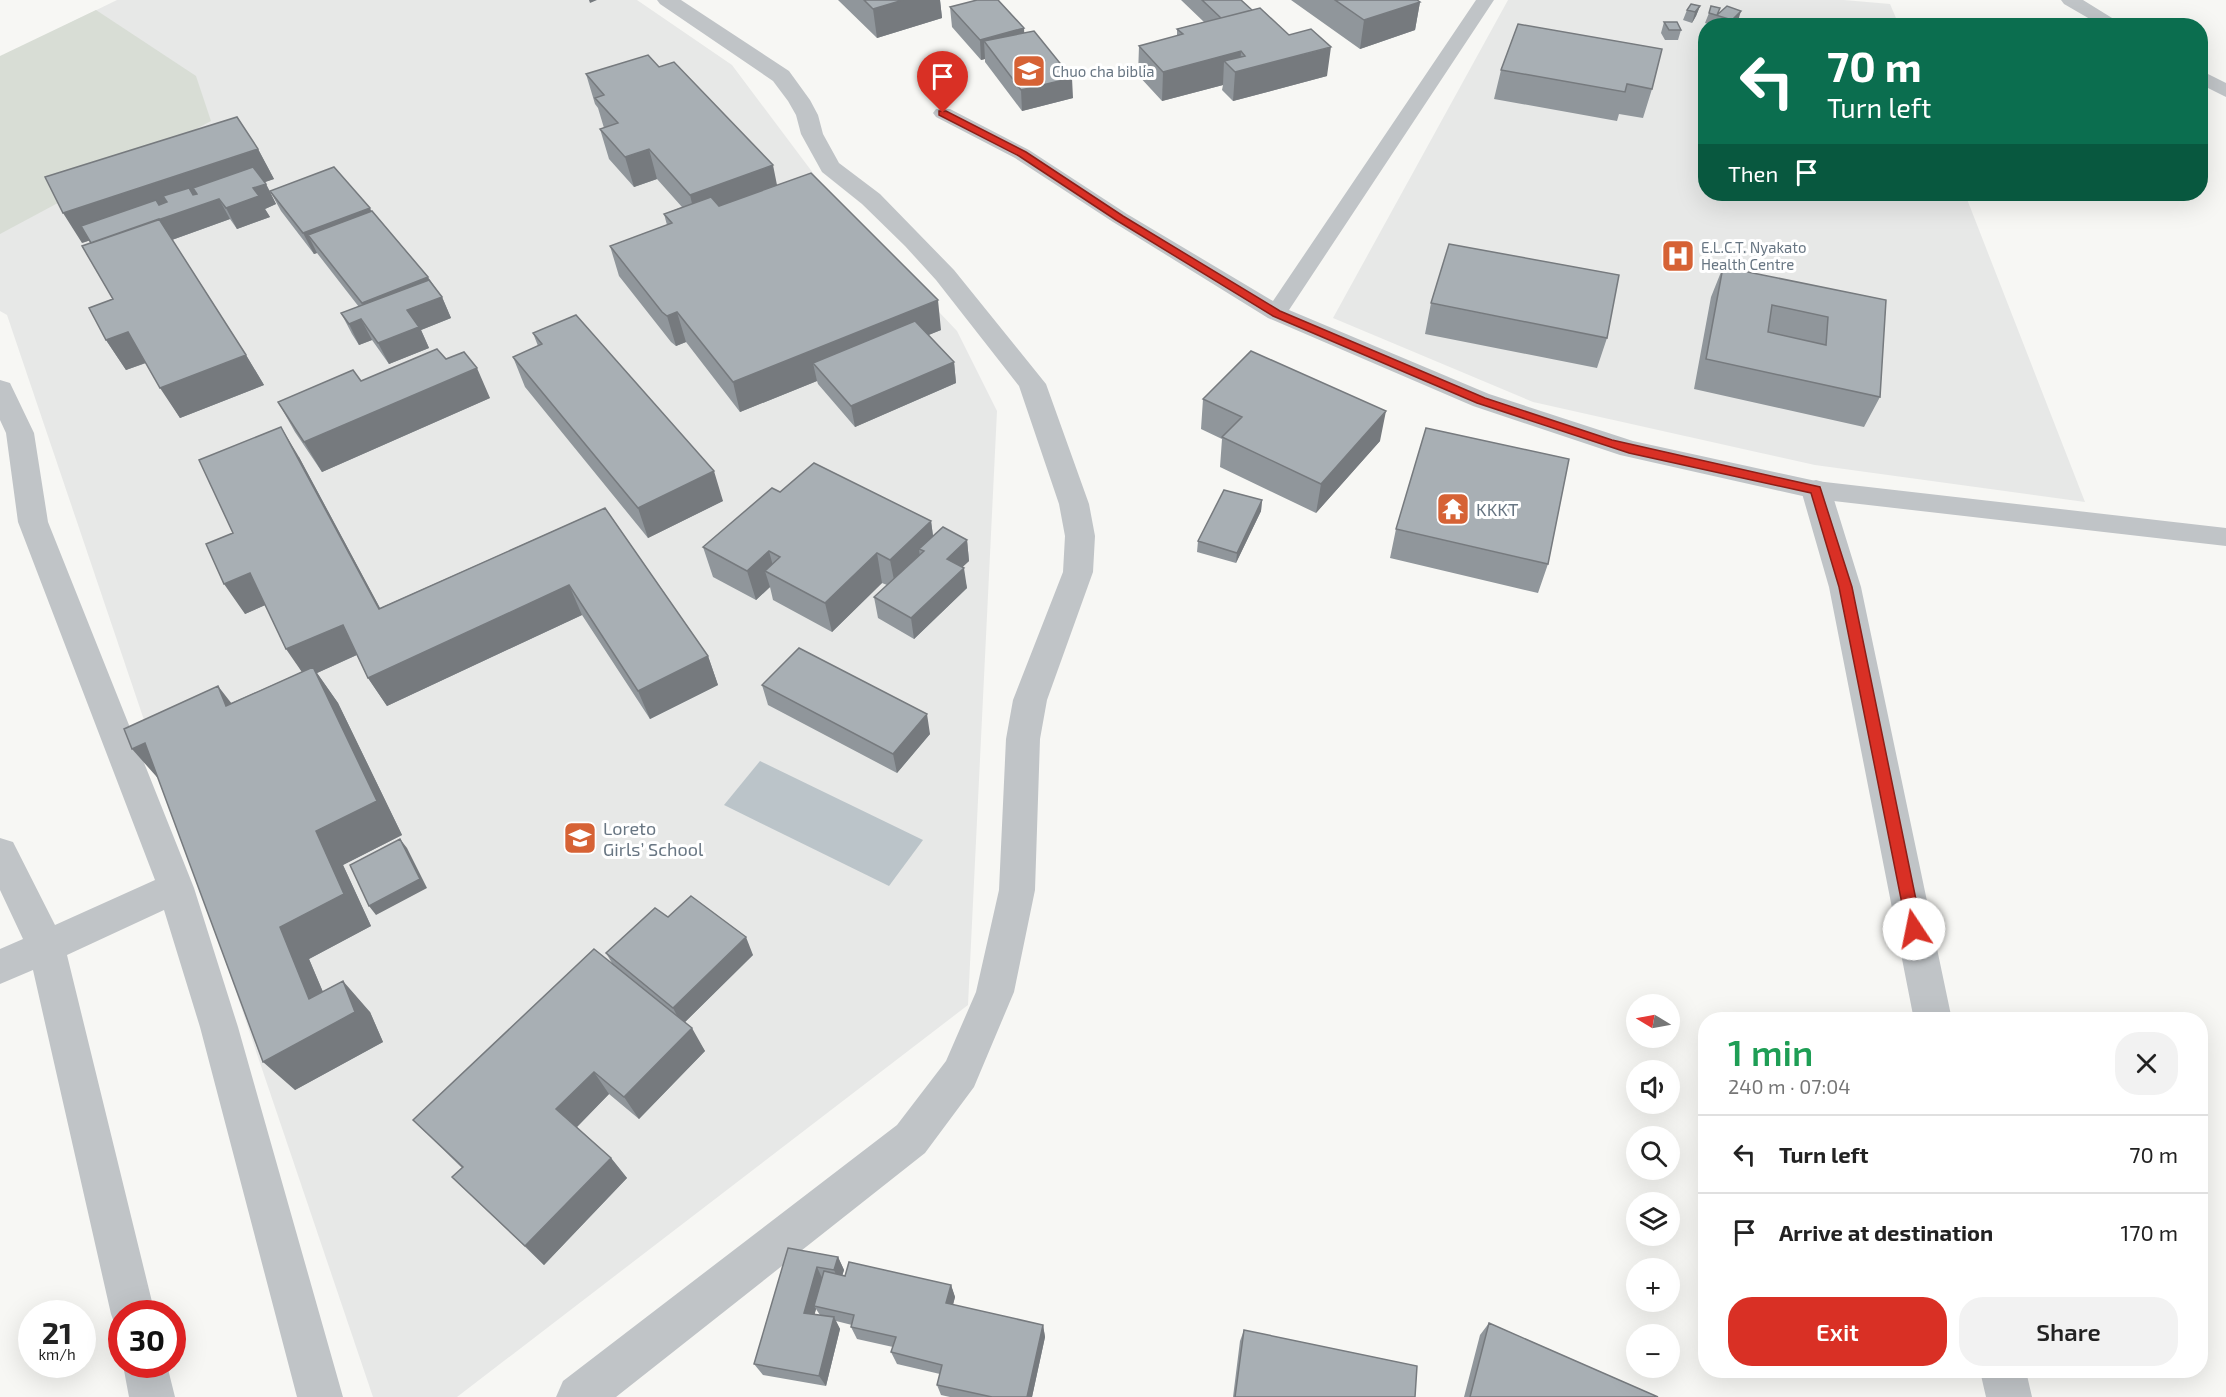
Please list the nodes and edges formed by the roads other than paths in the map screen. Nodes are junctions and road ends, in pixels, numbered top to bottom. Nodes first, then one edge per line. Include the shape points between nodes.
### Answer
1 (667, 0) edge
2 (1485, 0) edge
3 (2070, 0) edge
4 (2102, 18) edge
5 (2208, 81) edge
6 (2226, 91) edge
7 (943, 113) dead end
8 (1276, 314) junction
9 (0, 389) edge
10 (1816, 490) junction
11 (2226, 537) edge
12 (0, 853) edge
13 (176, 888) junction
14 (46, 946) junction
15 (0, 967) edge
16 (1931, 1012) edge
17 (130, 1300) edge
18 (148, 1378) edge
19 (2005, 1378) edge
20 (152, 1397) edge
21 (320, 1397) edge
22 (579, 1397) edge
23 (2009, 1397) edge

1 - 22 street via 781,76 803,107 830,167 871,199 914,241 1032,384 1074,504 1080,536 1078,572 1030,700 1023,739 1017,890 995,992 960,1074 911,1139
2 - 8 lane
3 - 4 lane
5 - 6 lane
7 - 8 lane via 1022,154
8 - 10 lane via 1481,400 1629,449
9 - 13 street via 20,433 33,522
10 - 11 lane
10 - 16 street via 1845,587
12 - 14 street
13 - 14 street
13 - 21 street via 219,1027
14 - 15 street
14 - 17 street
18 - 20 street
19 - 23 street

